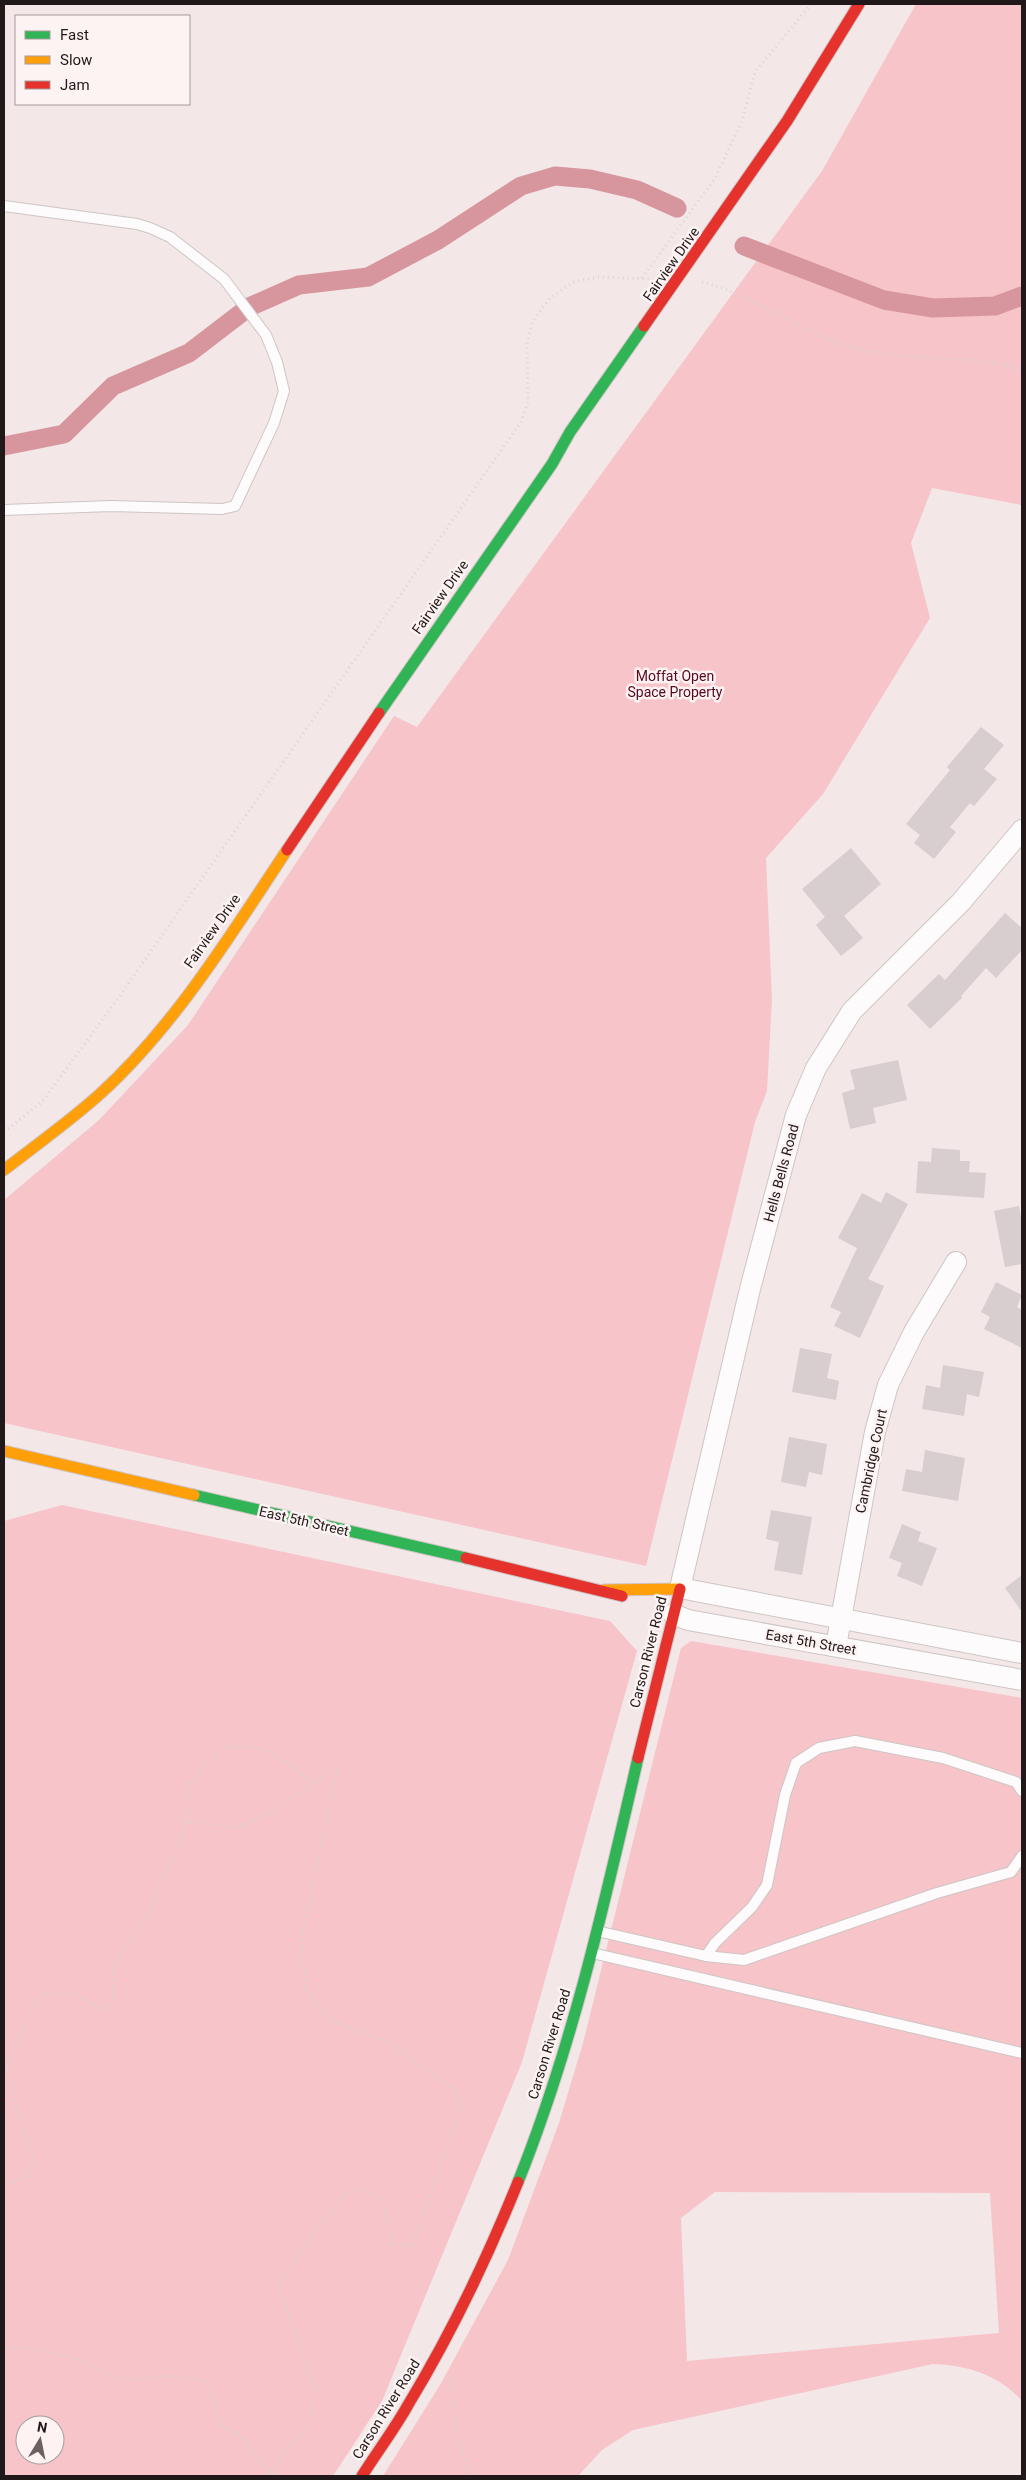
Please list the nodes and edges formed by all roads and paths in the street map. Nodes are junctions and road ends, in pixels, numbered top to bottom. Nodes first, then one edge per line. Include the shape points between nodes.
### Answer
1 (810, 4) edge
2 (859, 4) edge
3 (4, 206) edge
4 (641, 278) junction
5 (654, 279) dead end
6 (696, 281) dead end
7 (1022, 372) edge
8 (4, 510) edge
9 (1022, 830) edge
10 (4, 1132) edge
11 (4, 1170) edge
12 (956, 1262) dead end
13 (4, 1451) edge
14 (680, 1588) junction
15 (604, 1590) junction
16 (638, 1602) dead end
17 (668, 1613) junction
18 (841, 1620) junction
19 (836, 1646) junction
20 (1022, 1653) edge
21 (1022, 1680) edge
22 (312, 1783) junction
23 (1022, 1791) edge
24 (186, 1821) junction
25 (1022, 1856) edge
26 (596, 1930) junction
27 (591, 1952) junction
28 (706, 1956) junction
29 (1022, 2053) edge
30 (4, 2182) edge
31 (4, 2347) edge
32 (451, 2371) dead end
33 (270, 2472) junction
34 (268, 2476) edge
35 (281, 2476) edge
36 (362, 2476) edge
37 (470, 2476) edge

1 - 4 path via 755,72 742,121 714,180
2 - 11 street, Fairview Drive via 787,121 422,648 235,928 161,1029 100,1094
3 - 8 lane via 138,224 170,237 224,279 266,335 278,362 284,391 274,424 236,506 222,510 111,506
4 - 5 path
4 - 10 path via 599,277 574,282 550,298 533,321 527,342 528,402 521,422 114,1004 42,1102
6 - 7 path via 728,291 832,341 857,348 914,357 984,361 1007,365
9 - 14 street, Hells Bells Road via 961,902 852,1011 816,1068 796,1116 750,1289
12 - 18 street, Cambridge Court via 914,1332 888,1385 874,1432
13 - 15 street, East 5th Street
14 - 15 street, East 5th Street
14 - 17 street, Carson River Road
14 - 18 street, East 5th Street
15 - 16 street, East 5th Street
17 - 19 street, East 5th Street via 688,1620
17 - 26 street, Carson River Road
18 - 19 street, Cambridge Court
18 - 20 street, East 5th Street
19 - 21 street, East 5th Street
22 - 24 path via 271,1812 238,1828
22 - 24 path via 284,1760 258,1747 227,1746 190,1784
22 - 33 path via 339,1764 301,1941 308,1991 330,2020 386,2041 455,2090 461,2107 413,2246 393,2245 384,2201 367,2190 348,2192 323,2220 278,2284 316,2392 308,2424
23 - 28 lane via 1016,1782 943,1758 855,1741 819,1748 796,1763 785,1795 767,1885 752,1907
24 - 30 path via 178,1849 159,1884 148,1917 114,1965 114,2002 101,2010 73,1994 41,1994 22,2029 8,2066 17,2111 34,2155 29,2175 16,2182
25 - 28 lane via 1011,1872 937,1893 744,1960
26 - 27 street, Carson River Road
26 - 28 lane
27 - 29 lane
27 - 36 street, Carson River Road via 558,2071 504,2217 413,2398
31 - 33 path via 23,2347 69,2356 128,2379 174,2376 207,2381 221,2425 238,2434
32 - 37 path via 456,2429
33 - 34 path
33 - 35 path

